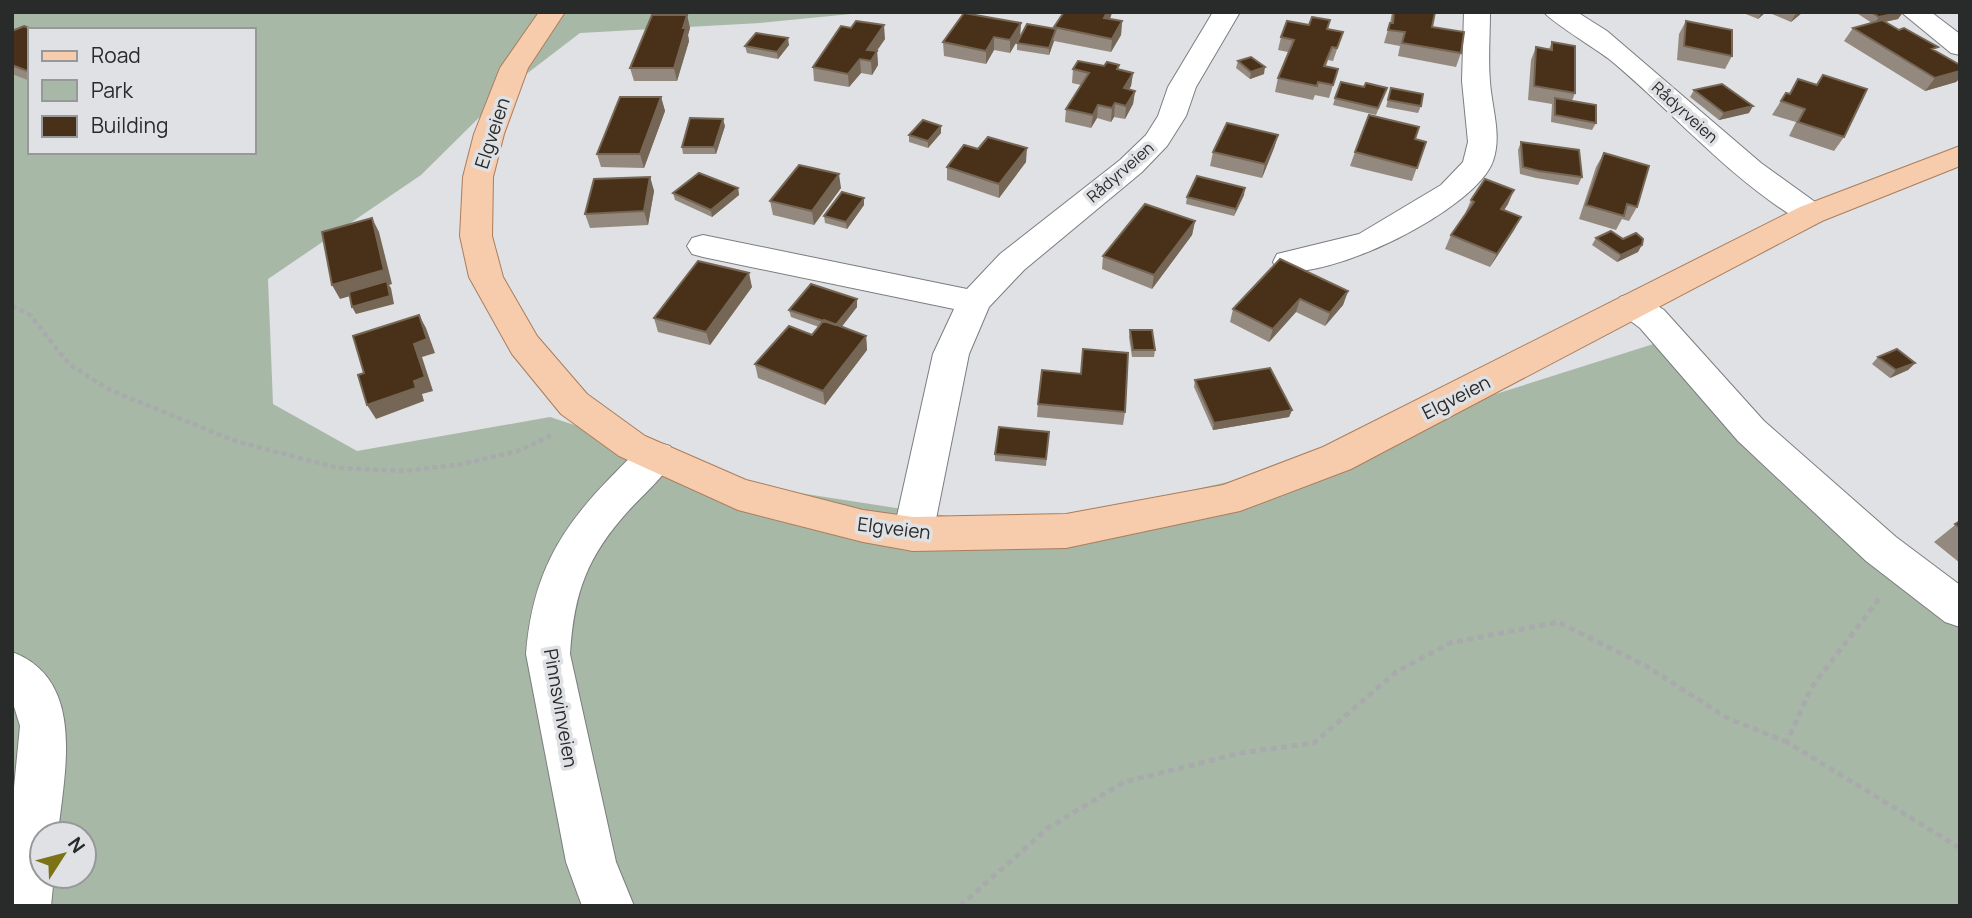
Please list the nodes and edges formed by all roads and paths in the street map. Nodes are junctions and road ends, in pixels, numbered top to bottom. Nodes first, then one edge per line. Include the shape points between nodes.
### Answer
1 (552, 12) edge
2 (1227, 12) edge
3 (1477, 12) edge
4 (1558, 12) edge
5 (1914, 12) edge
6 (1960, 47) edge
7 (1960, 155) edge
8 (1811, 214) junction
9 (703, 246) dead end
10 (1289, 262) edge
11 (974, 302) junction
12 (1632, 305) junction
13 (12, 306) edge
14 (590, 416) junction
15 (656, 457) junction
16 (913, 534) junction
17 (1903, 565) junction
18 (1960, 609) edge
19 (12, 672) edge
20 (1787, 742) junction
21 (1960, 848) edge
22 (25, 906) edge
23 (608, 906) edge
24 (960, 906) edge

1 - 14 main road, Elgveien via 514,68 489,134 478,177 476,236 486,277 524,345 574,404
2 - 11 street, Rådyrveien via 1157,140 1012,262
3 - 10 street via 1476,81 1483,142 1477,164 1452,192 1370,241
4 - 8 street, Rådyrveien via 1624,57 1728,150
5 - 6 street
7 - 8 main road, Elgveien
8 - 12 main road, Elgveien
9 - 11 street via 886,280
11 - 16 street, Rådyrveien via 951,354
12 - 16 main road, Elgveien via 1337,458 1226,500 1066,531
12 - 17 street via 1652,319 1751,431
13 - 14 path via 30,315 69,364 110,390 235,441 338,468 404,471 462,464 518,451
14 - 15 main road, Elgveien
15 - 16 main road, Elgveien via 738,494
15 - 23 street, Pinnsvinveien via 597,517 571,554 553,596 548,625 548,654 588,849
17 - 18 street
17 - 20 path via 1811,688
19 - 22 street via 27,684 38,703 43,726
20 - 21 path
20 - 24 path via 1727,718 1648,667 1558,622 1450,643 1396,672 1314,743 1241,753 1124,782 1048,828

